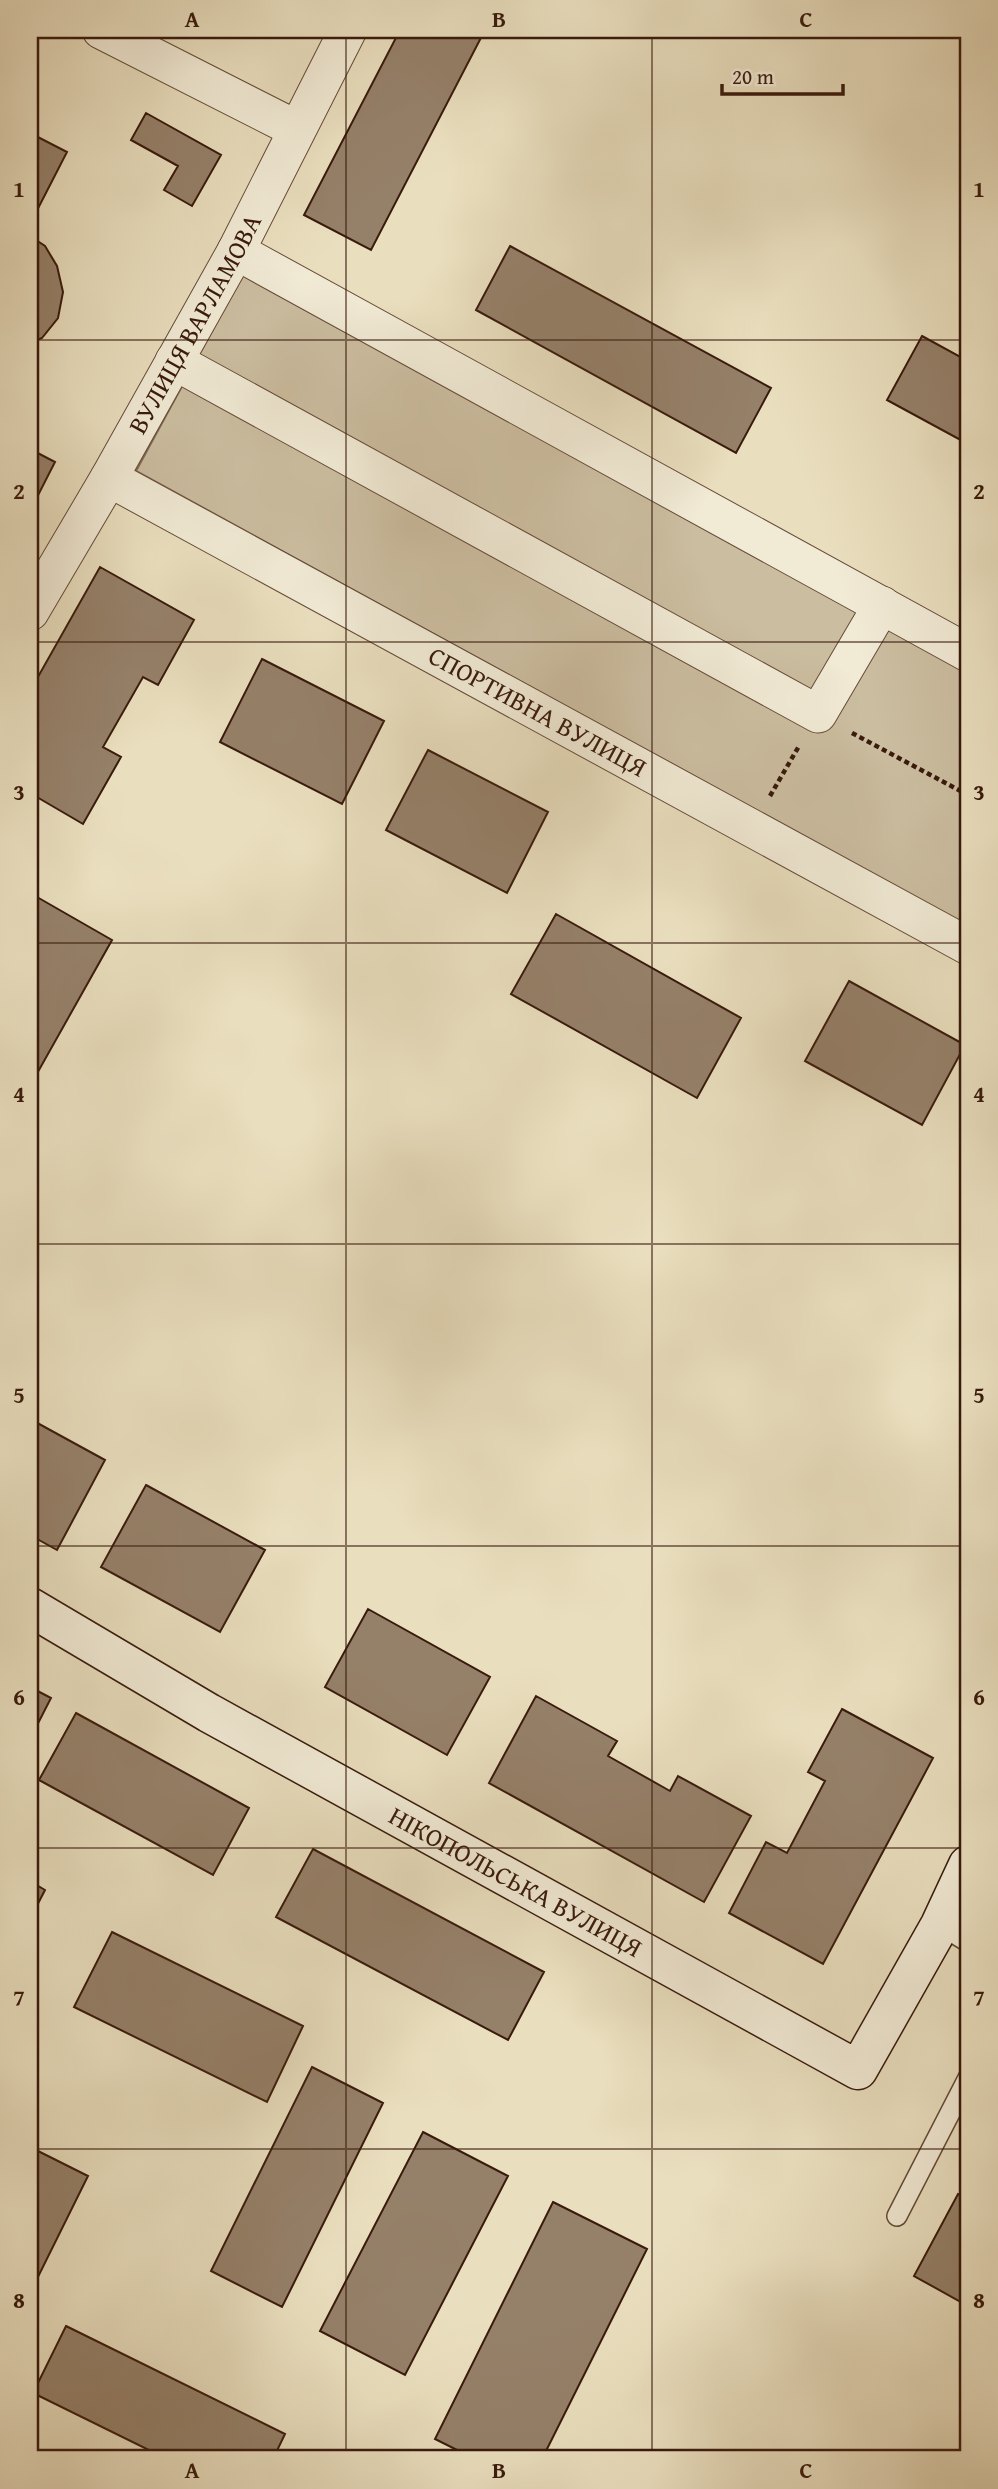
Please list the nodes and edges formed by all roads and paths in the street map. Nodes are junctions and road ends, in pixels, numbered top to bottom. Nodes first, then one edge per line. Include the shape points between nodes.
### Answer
1 (101, 30) edge
2 (348, 30) edge
3 (296, 129) junction
4 (236, 251) junction
5 (174, 361) junction
6 (109, 478) junction
7 (882, 605) junction
8 (31, 608) edge
9 (968, 653) edge
10 (818, 714) junction
11 (968, 795) edge
12 (752, 828) junction
13 (968, 946) edge
14 (30, 1607) edge
15 (968, 1865) edge
16 (954, 1933) edge
17 (968, 2078) edge
18 (897, 2216) dead end

1 - 3 street
2 - 3 street, ВУЛИЦЯ ВАРЛАМОВА
3 - 4 street, ВУЛИЦЯ ВАРЛАМОВА
4 - 5 street, ВУЛИЦЯ ВАРЛАМОВА
4 - 7 street
5 - 6 street, ВУЛИЦЯ ВАРЛАМОВА
5 - 10 street
6 - 8 street, ВУЛИЦЯ ВАРЛАМОВА
6 - 12 street, СПОРТИВНА ВУЛИЦЯ
7 - 9 street
7 - 10 street
10 - 11 path
10 - 12 path
12 - 13 street, СПОРТИВНА ВУЛИЦЯ
14 - 16 street, НІКОПОЛЬСЬКА ВУЛИЦЯ via 209,1713 859,2070
15 - 16 street
17 - 18 lane

